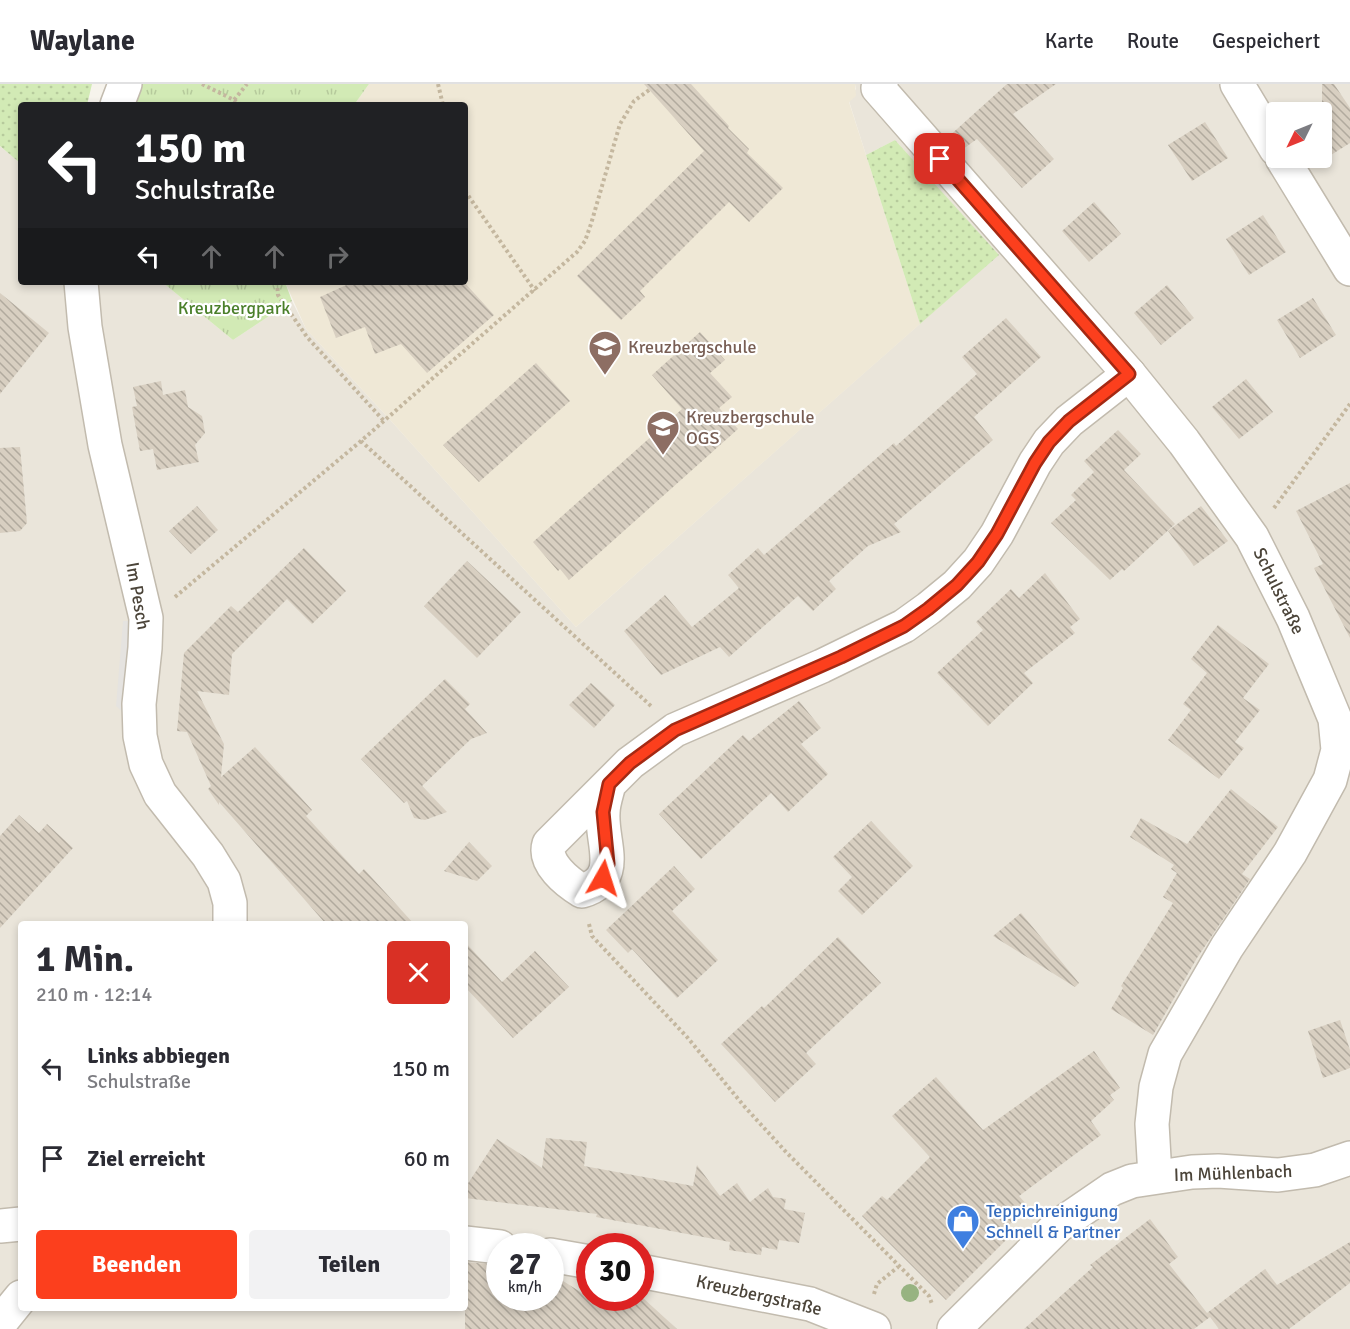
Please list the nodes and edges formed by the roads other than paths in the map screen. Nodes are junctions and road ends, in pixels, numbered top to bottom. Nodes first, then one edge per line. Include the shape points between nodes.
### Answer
1 (125, 84) edge
2 (1237, 84) edge
3 (878, 85) edge
4 (118, 102) edge
5 (1266, 132) edge
6 (1288, 168) edge
7 (1350, 269) edge
8 (81, 285) edge
9 (1129, 374) junction
10 (609, 784) dead end
11 (230, 921) edge
12 (1350, 1158) edge
13 (1155, 1176) junction
14 (18, 1224) edge
15 (0, 1226) edge
16 (468, 1243) edge
17 (486, 1245) edge
18 (654, 1273) edge
19 (18, 1301) edge
20 (944, 1318) edge
21 (0, 1323) edge
22 (874, 1329) edge

1 - 4 street
2 - 5 street
3 - 9 street, Schulstraße
6 - 7 street
8 - 11 street, Im Pesch via 105,445 146,618 139,704 146,764 160,794 224,881
9 - 10 street via 1069,421 1049,442 984,553 957,585 928,609 904,626 841,657 675,730
9 - 13 street, Schulstraße via 1252,537 1293,618 1335,719 1338,750 1330,780 1290,853 1227,947 1165,1054 1152,1124
12 - 13 street, Im Mühlenbach via 1315,1170 1278,1175 1218,1171
13 - 20 street, Im Mühlenbach via 1112,1189
14 - 15 street
16 - 17 street
18 - 22 street, Kreuzbergstraße via 810,1304
19 - 21 street

